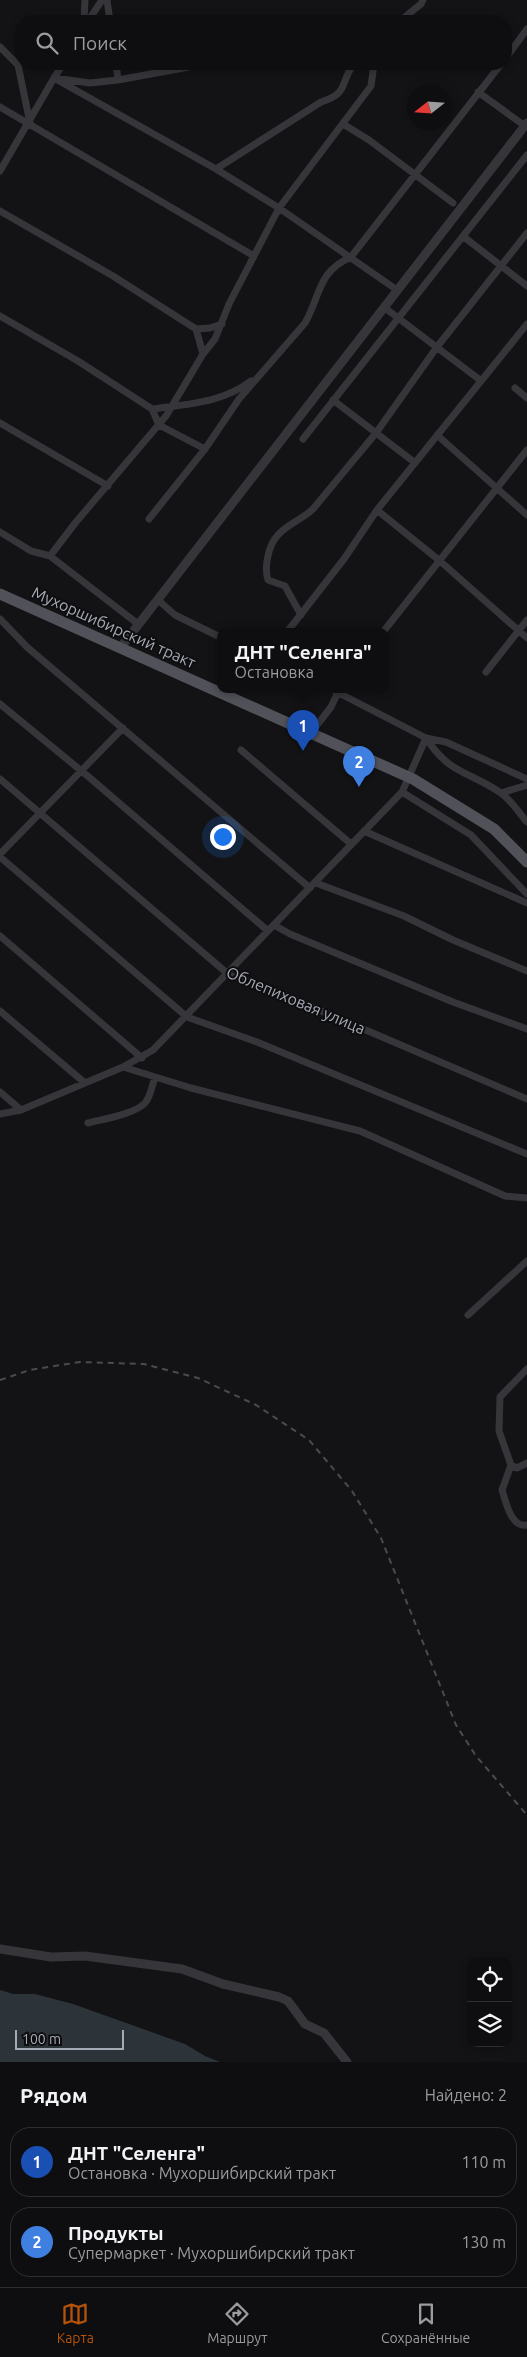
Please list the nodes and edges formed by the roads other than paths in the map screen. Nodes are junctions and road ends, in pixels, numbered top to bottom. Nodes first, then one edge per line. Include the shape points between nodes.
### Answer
1 (86, 0) edge
2 (102, 0) edge
3 (107, 0) edge
4 (423, 0) edge
5 (85, 15) edge
6 (92, 15) edge
7 (109, 15) edge
8 (407, 15) edge
9 (527, 30) edge
10 (0, 47) edge
11 (512, 50) edge
12 (15, 62) edge
13 (19, 70) edge
14 (59, 70) edge
15 (117, 70) edge
16 (172, 70) edge
17 (351, 70) edge
18 (373, 70) edge
19 (496, 70) edge
20 (54, 78) junction
21 (118, 80) junction
22 (478, 92) junction
23 (0, 106) edge
24 (30, 123) junction
25 (343, 124) junction
26 (526, 125) edge
27 (527, 155) edge
28 (216, 169) junction
29 (0, 171) edge
30 (413, 175) junction
31 (453, 203) dead end
32 (280, 208) junction
33 (0, 210) edge
34 (527, 233) edge
35 (464, 237) junction
36 (254, 256) junction
37 (351, 257) junction
38 (502, 266) junction
39 (527, 286) edge
40 (397, 290) junction
41 (384, 308) junction
42 (0, 316) edge
43 (397, 318) junction
44 (222, 324) junction
45 (527, 324) edge
46 (196, 329) junction
47 (437, 347) junction
48 (203, 354) junction
49 (262, 373) junction
50 (480, 380) junction
51 (515, 388) dead end
52 (527, 398) edge
53 (333, 400) junction
54 (172, 407) junction
55 (152, 408) junction
56 (0, 423) edge
57 (159, 425) junction
58 (376, 433) junction
59 (437, 435) junction
60 (303, 439) dead end
61 (204, 449) junction
62 (527, 450) edge
63 (414, 462) junction
64 (108, 486) junction
65 (497, 488) junction
66 (377, 510) junction
67 (527, 515) edge
68 (149, 518) dead end
69 (0, 532) edge
70 (50, 556) junction
71 (440, 561) junction
72 (0, 594) edge
73 (158, 600) junction
74 (301, 615) junction
75 (0, 619) edge
76 (527, 620) edge
77 (138, 624) junction
78 (290, 628) edge
79 (386, 628) edge
80 (518, 631) junction
81 (217, 635) edge
82 (527, 638) edge
83 (121, 647) junction
84 (486, 672) dead end
85 (217, 690) edge
86 (223, 693) edge
87 (336, 693) edge
88 (343, 693) edge
89 (0, 704) edge
90 (123, 728) junction
91 (311, 733) junction
92 (426, 738) junction
93 (241, 750) dead end
94 (82, 772) junction
95 (409, 777) junction
96 (0, 779) edge
97 (527, 779) edge
98 (527, 784) edge
99 (402, 792) junction
100 (501, 793) junction
101 (40, 814) junction
102 (527, 822) edge
103 (364, 831) junction
104 (351, 844) junction
105 (0, 856) edge
106 (527, 862) edge
107 (313, 885) junction
108 (527, 894) edge
109 (527, 903) edge
110 (271, 928) junction
111 (0, 936) edge
112 (527, 971) edge
113 (228, 974) junction
114 (0, 1012) edge
115 (187, 1017) junction
116 (527, 1029) edge
117 (142, 1058) junction
118 (123, 1067) junction
119 (155, 1077) junction
120 (85, 1083) junction
121 (0, 1092) edge
122 (527, 1099) edge
123 (21, 1110) junction
124 (0, 1114) edge
125 (88, 1124) dead end
126 (527, 1154) edge
127 (527, 1198) edge
128 (527, 1261) edge
129 (468, 1315) dead end
130 (527, 1368) edge
131 (527, 1463) edge
132 (511, 1465) junction
133 (527, 1525) edge
134 (0, 1949) edge
135 (346, 2062) edge

1 - 5 street
2 - 6 street
3 - 7 street
4 - 8 street
9 - 11 street
10 - 12 street
13 - 24 street
14 - 20 street
15 - 21 street
16 - 21 street
17 - 28 street via 342,90 333,98 321,102
18 - 25 street via 371,86
19 - 22 street
20 - 21 street via 90,83
20 - 24 street
20 - 28 street
22 - 26 street
22 - 30 street
23 - 24 street
24 - 29 street
24 - 36 street
25 - 30 street
25 - 32 street
26 - 40 street
27 - 35 street
28 - 32 street
30 - 31 street
30 - 37 street
32 - 36 street
32 - 37 street
33 - 46 street via 114,276
34 - 38 street
35 - 38 street
35 - 43 street
36 - 44 street via 228,304
37 - 40 street
37 - 49 street via 332,267 305,323
38 - 39 street
38 - 47 street
40 - 41 street
41 - 43 street
41 - 73 street
42 - 55 street
43 - 47 street
43 - 53 street
44 - 46 street
44 - 48 street
45 - 50 street
46 - 48 street
47 - 50 street
47 - 58 street
48 - 54 street
49 - 54 street via 241,389 223,397
49 - 61 street via 239,399
50 - 59 street
51 - 52 street
53 - 58 street
53 - 60 street
54 - 55 street
54 - 57 street
55 - 57 street
56 - 64 street
57 - 61 street
57 - 64 street
58 - 63 street
58 - 74 street via 314,509 277,535 270,551 266,566 268,580 285,586
59 - 63 street
59 - 65 street
61 - 68 street
62 - 65 street
63 - 66 street
64 - 70 street
65 - 67 street
65 - 71 street
66 - 71 street
66 - 74 street
69 - 70 street via 31,551
70 - 77 street
71 - 79 street
71 - 80 street
72 - 83 main road, Мухоршибирский тракт
73 - 77 street
73 - 81 street via 175,614
74 - 78 street
75 - 90 street
76 - 80 street
77 - 83 street
80 - 82 street
80 - 84 street
83 - 85 main road, Мухоршибирский тракт
86 - 91 main road, Мухоршибирский тракт
87 - 91 street via 331,707
88 - 92 street
89 - 94 street
90 - 94 street
90 - 107 street
91 - 95 main road, Мухоршибирский тракт
92 - 95 street
92 - 97 street via 446,742
92 - 100 street via 452,768
93 - 104 street
94 - 101 street
94 - 110 street
95 - 99 street
95 - 106 main road, Мухоршибирский тракт via 494,829
96 - 101 street, Облепиховая улица
98 - 100 street
99 - 103 street
99 - 108 street via 471,835
100 - 102 street
101 - 105 street
101 - 113 street, Облепиховая улица
103 - 104 street
103 - 109 street
104 - 107 street
105 - 115 street
107 - 110 street
107 - 112 street via 404,916
110 - 113 street
110 - 116 street
111 - 117 street
113 - 115 street
113 - 122 street, Облепиховая улица
114 - 120 street
115 - 117 street
115 - 126 street via 257,1042
117 - 118 street
118 - 119 street
118 - 120 street
119 - 125 street via 150,1095 137,1109
119 - 127 street via 360,1131 505,1196
120 - 123 street
121 - 123 street
123 - 124 street
128 - 129 street
130 - 132 street via 500,1397 499,1431
131 - 132 street via 517,1468
132 - 133 street via 502,1490 516,1523
134 - 135 street via 182,1969 223,1984 279,1997 288,2001 305,2024 324,2033

